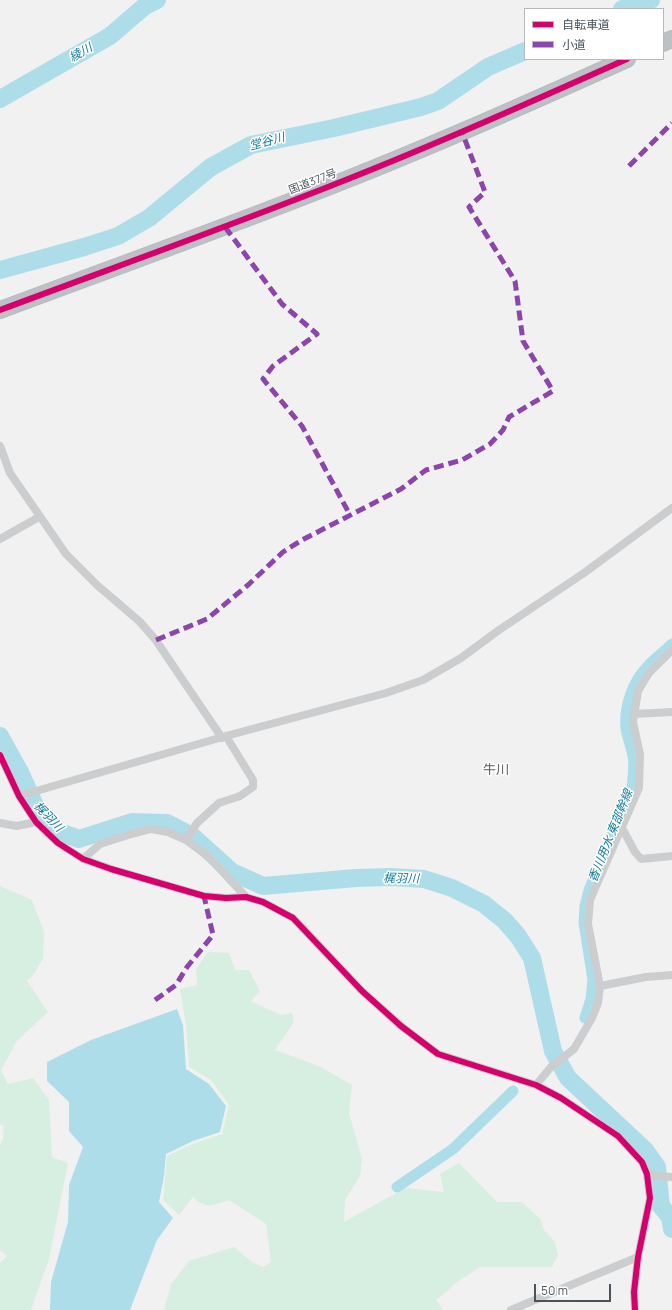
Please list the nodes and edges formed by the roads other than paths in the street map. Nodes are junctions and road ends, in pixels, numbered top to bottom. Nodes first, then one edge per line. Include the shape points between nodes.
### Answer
1 (625, 60) edge
2 (0, 310) edge
3 (0, 446) edge
4 (672, 508) edge
5 (39, 517) junction
6 (0, 539) edge
7 (672, 650) edge
8 (672, 712) edge
9 (634, 714) junction
10 (224, 737) junction
11 (0, 755) edge
12 (22, 795) junction
13 (36, 822) junction
14 (0, 823) edge
15 (622, 828) junction
16 (187, 839) junction
17 (672, 856) edge
18 (83, 859) junction
19 (246, 897) junction
20 (672, 975) edge
21 (600, 986) junction
22 (536, 1085) junction
23 (651, 1175) junction
24 (672, 1177) edge
25 (638, 1257) junction
26 (511, 1310) edge
27 (635, 1310) edge

1 - 2 highway, 国道377号 via 344,181
3 - 5 street via 10,473
4 - 10 street via 461,658 423,680 386,693
5 - 6 street
5 - 10 street via 66,554 155,639
7 - 9 street via 649,673 638,691
8 - 9 street
9 - 15 street via 633,722 640,754 639,788
10 - 12 street
10 - 16 street via 253,780 253,787 240,796 219,802 196,823
11 - 12 street
12 - 13 street
13 - 14 street via 17,826
13 - 18 street via 58,843
15 - 17 street via 641,859
15 - 21 street via 590,900 588,924
16 - 18 street via 151,829 100,844
16 - 19 street via 209,857
18 - 19 street via 204,896
19 - 22 street via 263,902 293,918 362,991 401,1026 438,1054
20 - 21 street
21 - 22 street via 598,1003 592,1018 574,1049 551,1067
22 - 23 street via 561,1098 618,1136
23 - 24 street
23 - 25 street via 650,1198
25 - 26 street
25 - 27 street via 634,1292

